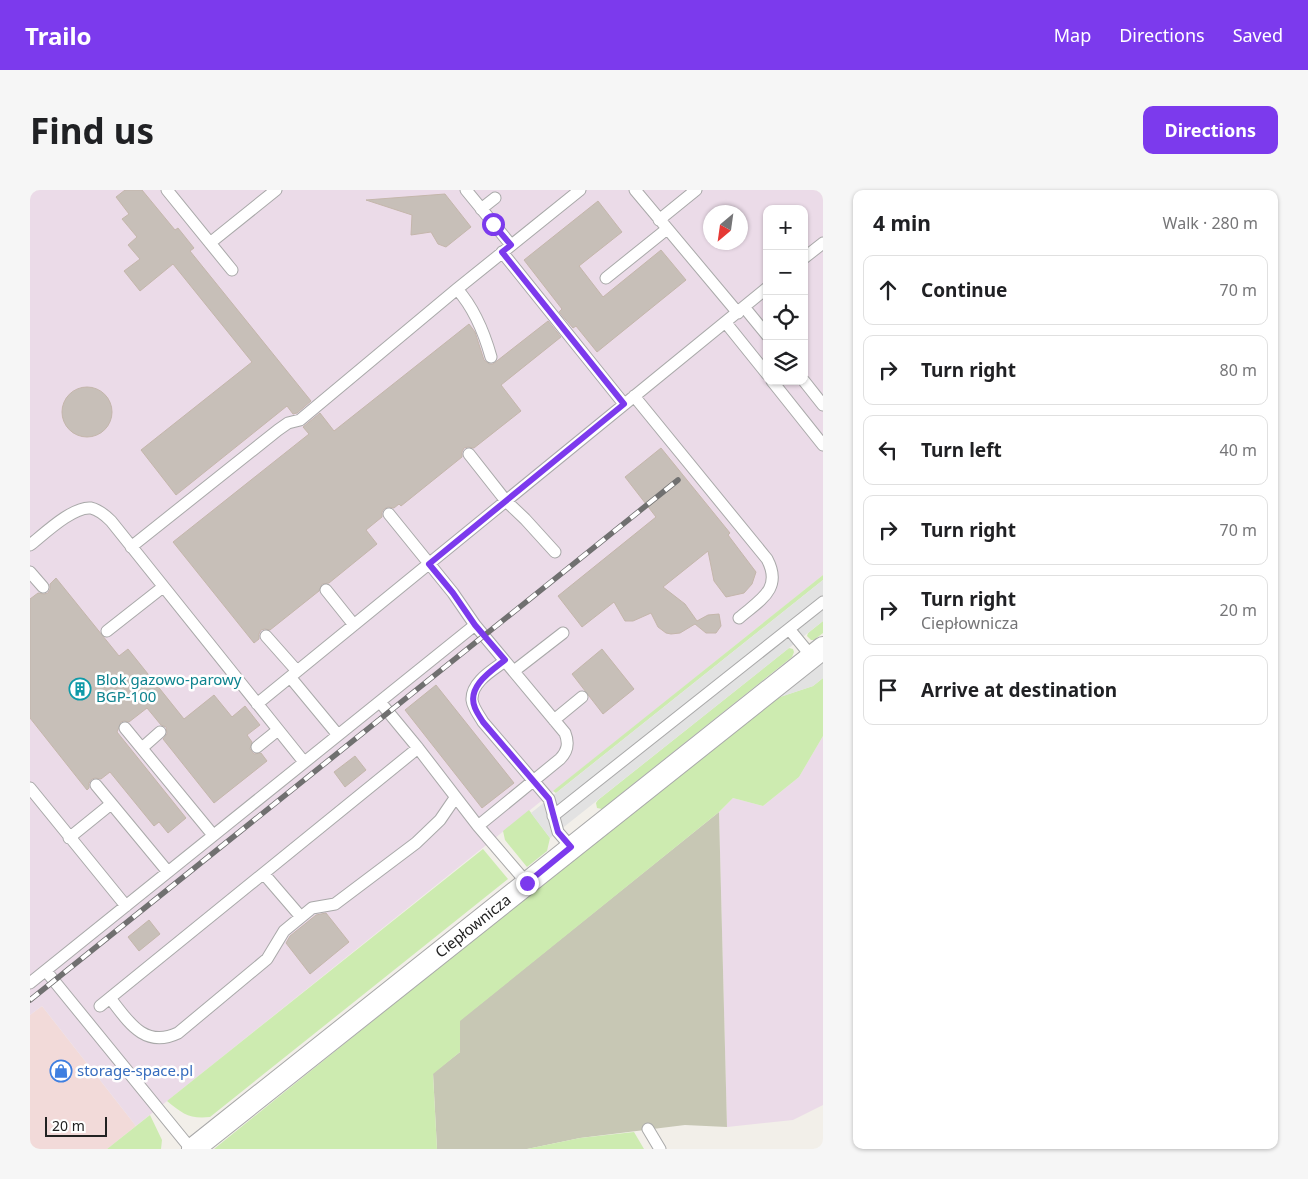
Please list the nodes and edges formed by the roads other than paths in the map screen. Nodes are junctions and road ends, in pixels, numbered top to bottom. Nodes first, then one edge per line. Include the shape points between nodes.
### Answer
1 (167, 190) edge
2 (276, 190) edge
3 (466, 190) edge
4 (580, 190) edge
5 (635, 190) edge
6 (696, 190) edge
7 (495, 198) dead end
8 (481, 209) junction
9 (663, 225) junction
10 (210, 243) junction
11 (823, 244) edge
12 (507, 249) junction
13 (808, 255) edge
14 (232, 270) dead end
15 (606, 278) dead end
16 (457, 288) junction
17 (763, 291) edge
18 (741, 310) junction
19 (726, 323) junction
20 (763, 331) edge
21 (491, 357) dead end
22 (763, 369) edge
23 (775, 385) edge
24 (807, 385) edge
25 (634, 396) junction
26 (624, 404) junction
27 (823, 405) edge
28 (823, 445) edge
29 (469, 454) dead end
30 (506, 501) junction
31 (389, 514) dead end
32 (30, 545) edge
33 (131, 546) junction
34 (555, 552) dead end
35 (429, 564) junction
36 (30, 572) edge
37 (163, 587) junction
38 (43, 588) dead end
39 (326, 590) dead end
40 (823, 602) edge
41 (739, 618) dead end
42 (354, 625) junction
43 (475, 625) junction
44 (789, 629) junction
45 (106, 631) dead end
46 (563, 632) dead end
47 (266, 636) dead end
48 (817, 653) edge
49 (505, 660) junction
50 (514, 671) junction
51 (294, 674) junction
52 (582, 697) dead end
53 (380, 702) junction
54 (258, 704) junction
55 (554, 720) junction
56 (125, 728) dead end
57 (278, 730) junction
58 (160, 732) dead end
59 (338, 734) junction
60 (257, 747) dead end
61 (142, 748) junction
62 (418, 748) junction
63 (304, 762) junction
64 (534, 781) junction
65 (96, 784) dead end
66 (30, 788) edge
67 (455, 798) junction
68 (112, 804) junction
69 (552, 816) junction
70 (478, 826) junction
71 (213, 835) junction
72 (70, 838) junction
73 (571, 847) junction
74 (168, 872) junction
75 (264, 874) junction
76 (527, 883) junction
77 (126, 906) junction
78 (301, 917) junction
79 (46, 971) junction
80 (30, 983) edge
81 (110, 998) junction
82 (100, 1006) dead end
83 (648, 1129) dead end
84 (192, 1149) edge
85 (660, 1149) edge

1 - 10 lane
2 - 10 lane
3 - 8 lane
4 - 12 lane
5 - 9 lane
6 - 9 lane
7 - 8 lane
8 - 12 lane
9 - 15 lane
9 - 18 lane
10 - 14 lane
11 - 13 lane
12 - 16 lane
12 - 26 lane
16 - 21 lane via 475,314
16 - 33 lane via 300,420 278,430
17 - 18 lane
18 - 19 lane
18 - 20 lane
19 - 22 lane
19 - 25 lane
23 - 28 lane
24 - 27 lane
25 - 26 lane
25 - 41 lane via 772,567 774,575 768,592
26 - 30 lane
29 - 30 lane
30 - 34 lane
30 - 35 lane
31 - 35 lane
32 - 33 lane via 72,513 92,508 111,521
33 - 37 lane
35 - 42 lane
35 - 43 lane
36 - 38 lane
37 - 45 lane
37 - 54 lane
39 - 42 lane
40 - 44 lane
42 - 51 lane
43 - 49 lane
43 - 53 lane
44 - 48 lane
44 - 69 lane
46 - 50 lane
47 - 51 lane
48 - 73 street, Ciepłownicza
49 - 50 lane
49 - 64 lane via 481,680 472,700 483,722
50 - 55 lane
51 - 54 lane
51 - 59 lane
52 - 55 lane
53 - 59 lane
53 - 62 lane
54 - 57 lane
55 - 64 lane via 568,739 567,750
56 - 61 lane
57 - 60 lane
57 - 63 lane
58 - 61 lane
59 - 63 lane
61 - 71 lane
62 - 67 lane
62 - 75 lane
63 - 71 lane
64 - 69 lane via 549,799
64 - 70 lane
65 - 68 lane
66 - 72 lane
67 - 70 lane
67 - 78 lane via 440,820 416,842 335,904 312,908
68 - 72 lane
68 - 74 lane
69 - 73 lane via 558,832
70 - 76 lane
71 - 74 lane
72 - 77 lane
73 - 76 street, Ciepłownicza
74 - 77 lane
75 - 78 lane
75 - 81 lane
76 - 84 street, Ciepłownicza
77 - 79 lane
78 - 81 lane via 284,931 267,960 186,1027 169,1037 159,1039 142,1034
79 - 80 lane
79 - 84 lane
81 - 82 lane
83 - 85 lane

